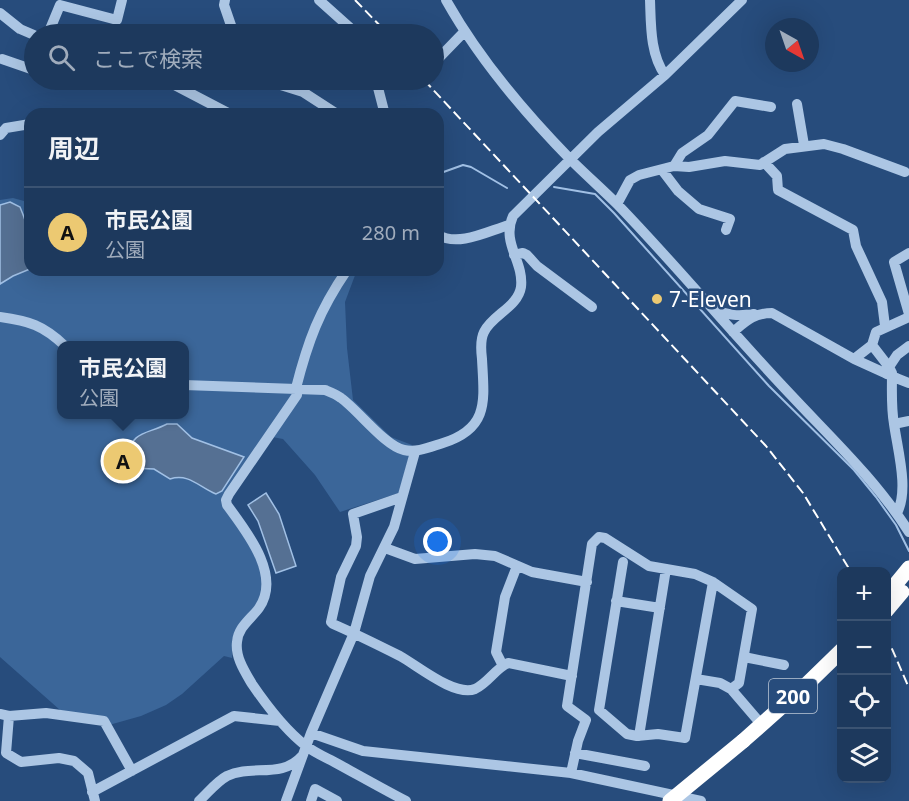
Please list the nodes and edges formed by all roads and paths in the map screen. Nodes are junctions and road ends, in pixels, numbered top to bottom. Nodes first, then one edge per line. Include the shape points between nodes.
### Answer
1 (122, 0) edge
2 (225, 0) edge
3 (319, 0) edge
4 (446, 0) edge
5 (650, 0) edge
6 (742, 0) edge
7 (0, 13) edge
8 (52, 24) edge
9 (231, 24) edge
10 (346, 24) edge
11 (24, 31) edge
12 (465, 31) junction
13 (444, 53) edge
14 (2, 59) dead end
15 (24, 67) edge
16 (665, 75) junction
17 (184, 90) edge
18 (297, 90) edge
19 (379, 90) edge
20 (797, 104) dead end
21 (771, 107) dead end
22 (219, 108) edge
23 (328, 108) edge
24 (383, 108) edge
25 (24, 125) edge
26 (2, 130) edge
27 (804, 145) junction
28 (570, 160) junction
29 (764, 162) junction
30 (675, 166) junction
31 (662, 170) junction
32 (905, 172) dead end
33 (617, 204) junction
34 (509, 225) junction
35 (726, 230) dead end
36 (444, 238) edge
37 (909, 253) edge
38 (514, 255) junction
39 (343, 276) edge
40 (592, 307) dead end
41 (710, 307) junction
42 (757, 314) junction
43 (0, 316) edge
44 (909, 316) edge
45 (885, 326) junction
46 (733, 332) junction
47 (60, 341) edge
48 (872, 345) junction
49 (909, 346) edge
50 (751, 353) junction
51 (854, 359) junction
52 (891, 373) junction
53 (909, 383) edge
54 (189, 385) edge
55 (296, 388) junction
56 (909, 421) edge
57 (894, 424) junction
58 (415, 452) junction
59 (402, 497) junction
60 (897, 513) junction
61 (909, 532) edge
62 (384, 548) junction
63 (623, 563) dead end
64 (518, 566) junction
65 (909, 568) edge
66 (666, 569) junction
67 (587, 582) junction
68 (713, 582) junction
69 (909, 582) edge
70 (891, 590) edge
71 (616, 601) junction
72 (891, 605) edge
73 (660, 608) junction
74 (354, 633) junction
75 (837, 655) edge
76 (744, 657) junction
77 (784, 665) dead end
78 (503, 666) junction
79 (837, 667) edge
80 (572, 676) junction
81 (696, 679) junction
82 (731, 689) junction
83 (4, 715) edge
84 (280, 721) junction
85 (761, 724) junction
86 (311, 733) junction
87 (639, 736) junction
88 (747, 743) junction
89 (305, 750) junction
90 (622, 750) dead end
91 (575, 753) junction
92 (617, 761) junction
93 (645, 766) dead end
94 (132, 771) junction
95 (571, 773) junction
96 (94, 797) edge
97 (204, 799) edge
98 (286, 801) edge
99 (310, 801) edge
100 (337, 801) edge
101 (406, 801) edge
102 (670, 801) edge
103 (684, 801) edge
104 (701, 801) edge

1 - 8 street via 117,20 60,5
2 - 9 street
3 - 10 street
4 - 12 street
5 - 16 street via 653,47 657,64
6 - 16 street
7 - 11 street
12 - 13 street
12 - 28 street via 500,80
14 - 15 street
16 - 28 street
17 - 22 street
18 - 23 street
19 - 24 street
20 - 27 street
21 - 30 street via 735,101 708,135 682,153
25 - 26 street
27 - 29 street via 785,149
27 - 32 street via 824,144 843,149
28 - 33 street
28 - 34 street via 521,206
29 - 30 street
29 - 45 street via 777,176 778,190 853,230 856,246 882,302
30 - 31 street
31 - 33 street via 630,180
31 - 35 street via 699,209 730,219
33 - 41 street
34 - 36 street via 456,241
34 - 38 street
37 - 44 street via 894,262
38 - 40 street via 527,255
38 - 58 street via 521,287 514,301 491,322 481,346 485,392 481,414 457,438
39 - 55 street via 328,297 307,345
41 - 42 street via 728,315
41 - 46 street
42 - 46 street
42 - 50 street via 747,330
42 - 51 street via 780,316
43 - 47 street via 34,323
44 - 45 street
45 - 48 street via 876,332
46 - 50 street
48 - 51 street
48 - 52 street
49 - 52 street via 897,356
50 - 60 street via 858,464
51 - 52 street
52 - 53 street
52 - 57 street
54 - 55 street
55 - 58 street via 325,390 342,398 400,450
55 - 84 street via 297,395 226,500 254,542 267,582 259,607 240,631 237,653 246,673
56 - 57 street
57 - 60 street via 908,486 904,505
58 - 59 street
59 - 62 street
59 - 74 street via 353,514 356,546 341,577 331,622
60 - 61 street
62 - 64 street via 415,558 487,554
62 - 74 street via 370,576
63 - 71 street
64 - 67 street
64 - 78 street via 505,597 496,652
65 - 70 highway
66 - 67 street via 649,566 599,537 592,544
66 - 68 street
66 - 73 street
67 - 80 street
68 - 76 street via 752,609
68 - 81 street
69 - 72 highway
71 - 73 street
71 - 87 street via 599,710 627,734
73 - 87 street
74 - 78 street via 459,688 477,688
74 - 86 street
75 - 85 highway, 200
76 - 77 street
76 - 82 street via 739,683
78 - 80 street via 508,663
79 - 88 highway, 200
80 - 91 street via 567,706 586,720
81 - 82 street
81 - 87 street via 685,738
82 - 85 street
83 - 94 street via 46,713 104,721
83 - 96 street via 6,753 21,762 58,758 74,761 88,774
84 - 89 street
84 - 94 street via 234,716
85 - 88 highway, 200
86 - 89 street
86 - 95 street via 363,751
88 - 102 highway, 200, bridge
88 - 103 highway, 200
89 - 97 street via 288,767 228,776
89 - 98 street
89 - 101 street
90 - 92 street
91 - 92 street
91 - 95 street
92 - 93 street
94 - 96 street
95 - 104 street
99 - 100 street via 315,789

